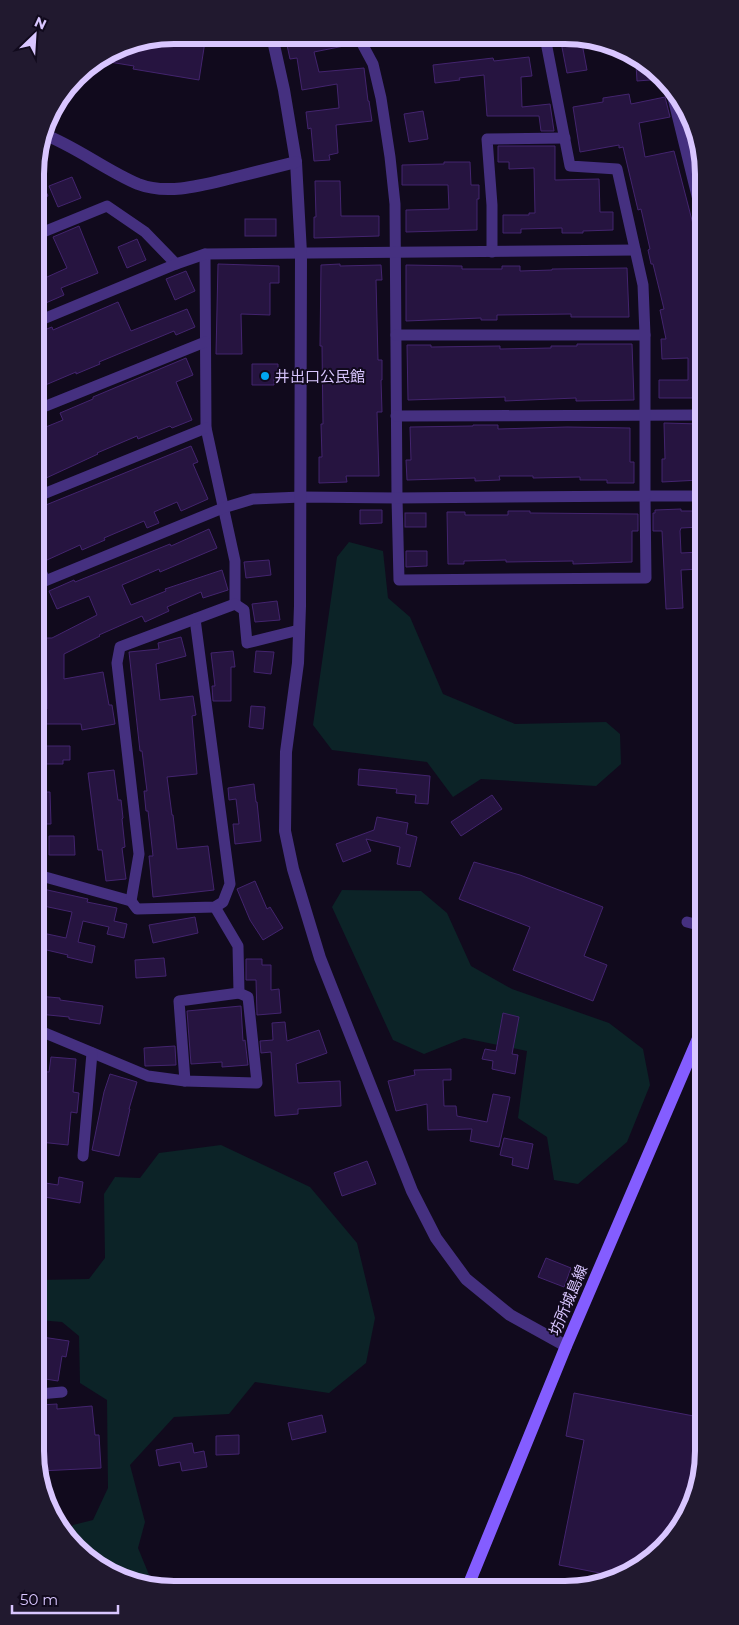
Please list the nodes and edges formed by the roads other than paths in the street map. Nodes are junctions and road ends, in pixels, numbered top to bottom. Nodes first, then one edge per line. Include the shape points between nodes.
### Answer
1 (274, 44) edge
2 (362, 44) edge
3 (546, 44) edge
4 (674, 104) edge
5 (49, 136) edge
6 (565, 138) junction
7 (296, 162) junction
8 (695, 188) edge
9 (44, 232) edge
10 (635, 250) junction
11 (396, 252) junction
12 (492, 252) junction
13 (301, 253) junction
14 (205, 254) junction
15 (176, 264) junction
16 (44, 319) edge
17 (396, 335) junction
18 (645, 335) junction
19 (205, 342) junction
20 (44, 407) edge
21 (695, 415) edge
22 (396, 416) junction
23 (645, 416) junction
24 (206, 428) junction
25 (44, 494) edge
26 (645, 496) junction
27 (695, 496) edge
28 (301, 497) junction
29 (397, 498) junction
30 (223, 508) junction
31 (44, 578) edge
32 (234, 604) junction
33 (195, 619) junction
34 (299, 630) junction
35 (44, 877) edge
36 (131, 901) junction
37 (214, 907) junction
38 (687, 922) dead end
39 (695, 924) edge
40 (239, 993) junction
41 (44, 1033) edge
42 (695, 1045) edge
43 (92, 1053) junction
44 (185, 1081) junction
45 (83, 1156) dead end
46 (566, 1346) junction
47 (62, 1392) dead end
48 (44, 1394) edge
49 (470, 1581) edge

1 - 7 street
2 - 11 street via 373,64 381,98 395,204
3 - 6 street
4 - 8 street
5 - 7 street via 140,185 169,189 196,186
6 - 10 street via 570,166 618,169
6 - 12 street via 487,139
7 - 13 street
9 - 15 street via 107,206 145,232
10 - 12 street
10 - 18 street via 643,285
11 - 12 street
11 - 13 street
11 - 17 street
13 - 14 street
13 - 28 street
14 - 15 street
14 - 19 street
15 - 16 street
17 - 18 street
17 - 22 street
18 - 23 street
19 - 20 street
19 - 24 street
21 - 23 street
22 - 23 street
22 - 29 street
23 - 26 street
24 - 25 street
24 - 30 street
26 - 27 street
26 - 29 street
26 - 29 street via 646,578 399,580
28 - 29 street
28 - 30 street via 253,499
28 - 34 street
30 - 31 street via 45,581
30 - 32 street via 235,561
32 - 33 street
32 - 34 street via 244,610 247,643
33 - 36 street via 120,647 117,663 139,854
33 - 37 street via 230,884 223,902
34 - 46 street via 298,663 286,752 285,831 320,958 412,1191 436,1238 466,1279 510,1315
35 - 36 street
36 - 37 street via 137,909
37 - 40 street via 238,946
38 - 39 street
40 - 44 street via 179,1000
40 - 44 street via 248,997 257,1083
41 - 43 street
42 - 46 main road, 坊所城島線
43 - 44 street via 148,1076
43 - 45 street
46 - 49 main road, 坊所城島線
47 - 48 street

